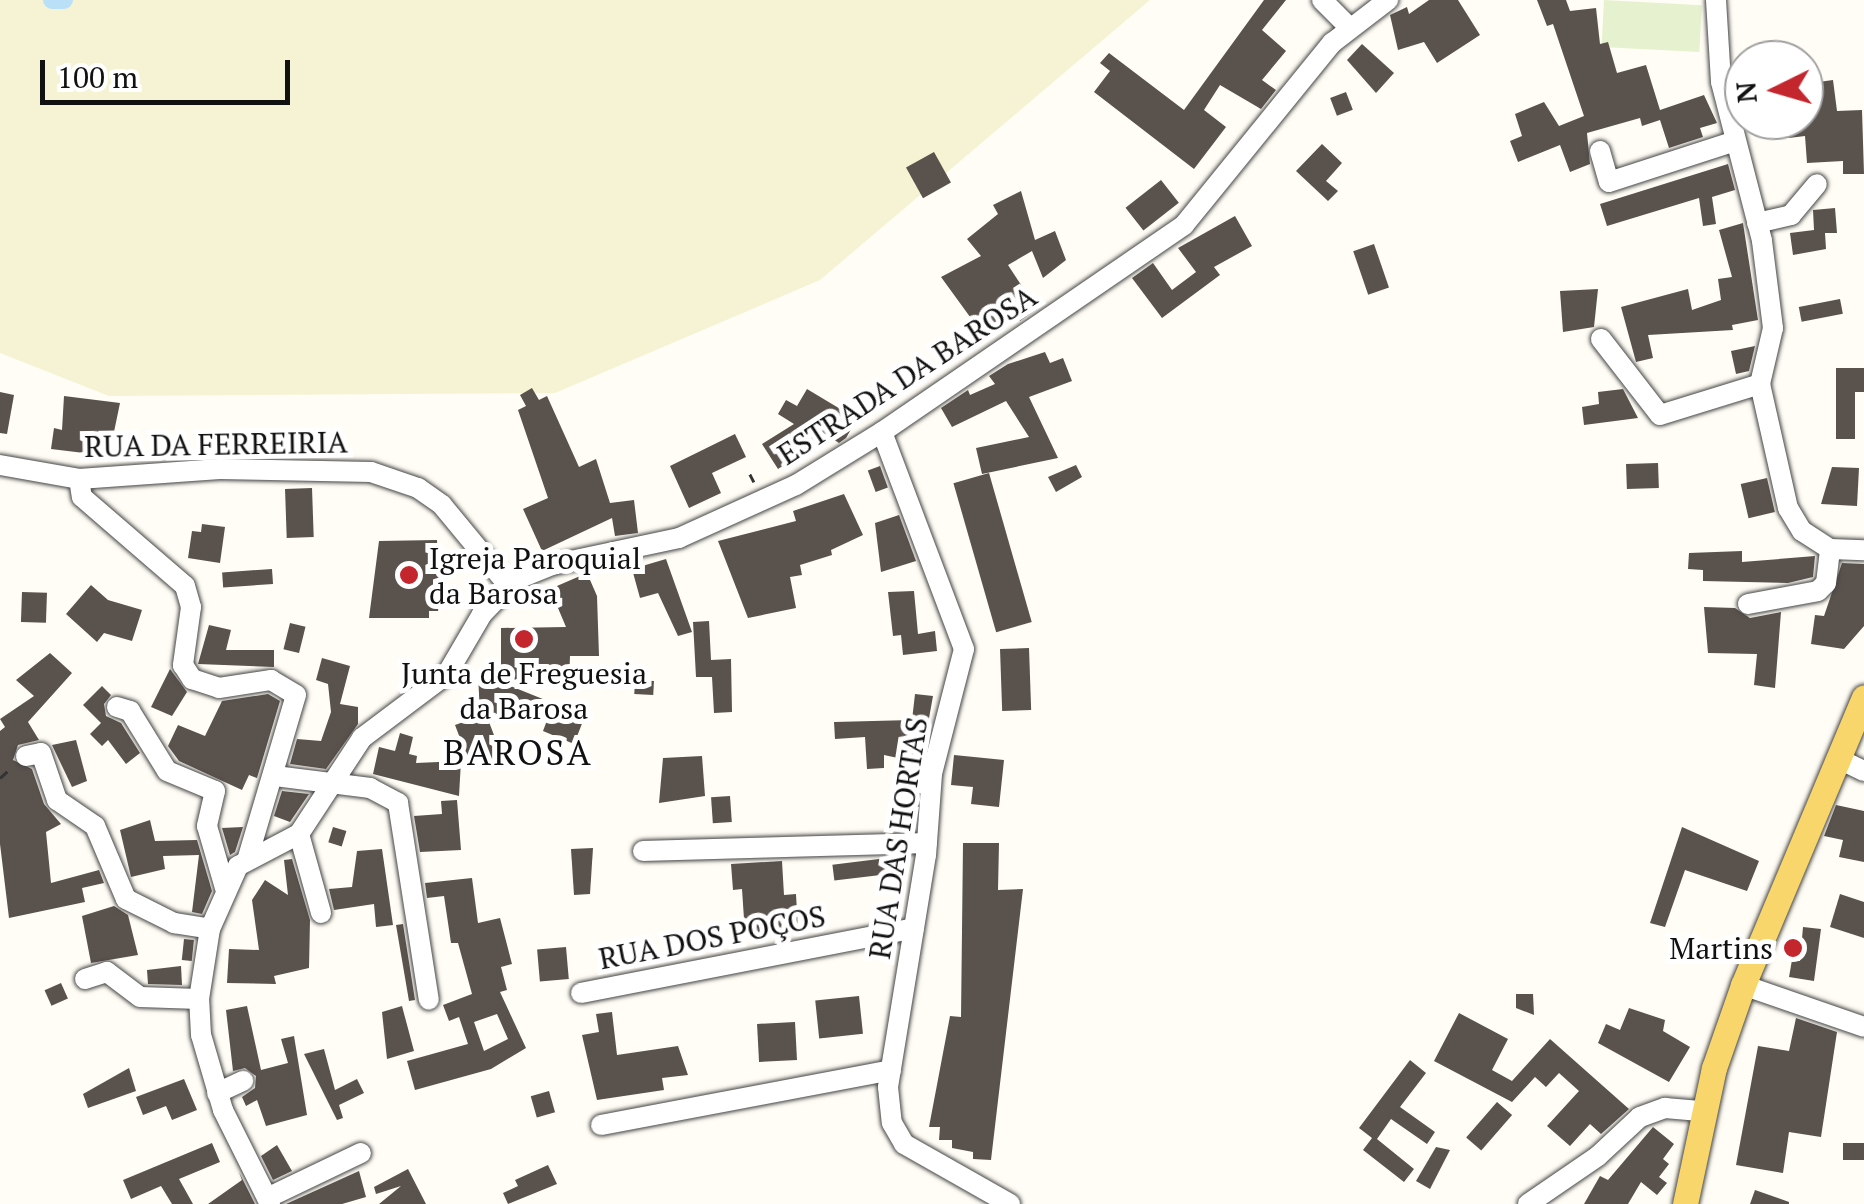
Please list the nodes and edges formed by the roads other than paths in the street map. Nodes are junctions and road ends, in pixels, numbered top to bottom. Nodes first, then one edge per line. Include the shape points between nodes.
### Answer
1 (1322, 0) edge
2 (1388, 0) edge
3 (1716, 0) edge
4 (1348, 26) junction
5 (1724, 94) edge
6 (1735, 140) joint
7 (1600, 151) dead end
8 (1817, 184) dead end
9 (1757, 223) junction
10 (1602, 339) dead end
11 (1760, 384) junction
12 (882, 432) junction
13 (0, 465) edge
14 (79, 478) junction
15 (1830, 549) junction
16 (1864, 550) edge
17 (508, 585) junction
18 (1748, 604) dead end
19 (1864, 697) edge
20 (117, 707) dead end
21 (26, 756) dead end
22 (1837, 758) junction
23 (1864, 771) edge
24 (275, 776) junction
25 (331, 786) junction
26 (299, 834) junction
27 (927, 842) junction
28 (643, 851) dead end
29 (248, 857) junction
30 (225, 888) junction
31 (320, 913) dead end
32 (914, 928) junction
33 (210, 929) junction
34 (85, 978) dead end
35 (1743, 985) junction
36 (581, 993) dead end
37 (198, 1000) junction
38 (429, 1000) dead end
39 (1864, 1027) edge
40 (891, 1070) junction
41 (243, 1081) dead end
42 (217, 1092) junction
43 (1703, 1110) junction
44 (600, 1125) dead end
45 (361, 1154) dead end
46 (268, 1201) edge
47 (1010, 1204) edge
48 (1528, 1204) edge
49 (1685, 1204) edge

1 - 4 street
2 - 4 street, ESTRADA DA BAROSA
3 - 5 street
4 - 12 street, ESTRADA DA BAROSA via 1184,225
6 - 7 street via 1610,182
6 - 9 street
8 - 9 street via 1792,216
9 - 11 street via 1773,328
10 - 11 street via 1660,414
11 - 15 street via 1788,508 1802,531
12 - 17 street, ESTRADA DA BAROSA via 796,485 679,538 552,564
12 - 27 street, RUA DAS HORTAS via 964,648 932,774
13 - 14 street, RUA DA FERREIRIA
14 - 17 street, RUA DA FERREIRIA via 220,470 371,472 442,505
14 - 24 street via 82,497 185,586 191,608 183,665 192,679 219,688 271,680 290,686 296,708
15 - 16 street
15 - 18 street via 1826,583 1818,591
17 - 25 street, ESTRADA DA BAROSA via 482,614 448,674 372,728
19 - 22 main road
20 - 30 street via 130,710 167,770 215,790 207,826
21 - 33 street via 42,754 58,800 95,826 126,899 174,923
22 - 23 street
22 - 35 main road
24 - 25 street
24 - 29 street
25 - 26 street, ESTRADA DA BAROSA
25 - 38 street via 370,788 398,803
26 - 29 street
26 - 31 street
27 - 28 street
27 - 32 street, RUA DAS HORTAS
29 - 30 street
30 - 33 street
32 - 36 street, RUA DOS POÇOS
32 - 40 street, RUA DAS HORTAS
33 - 37 street
34 - 37 street via 108,972 140,997
35 - 39 street
35 - 43 main road
37 - 42 street via 200,1036
40 - 44 street
40 - 47 street, RUA DAS HORTAS via 892,1124 904,1144
41 - 42 street
42 - 46 street
43 - 48 street via 1664,1108 1640,1117
43 - 49 main road
45 - 46 street

